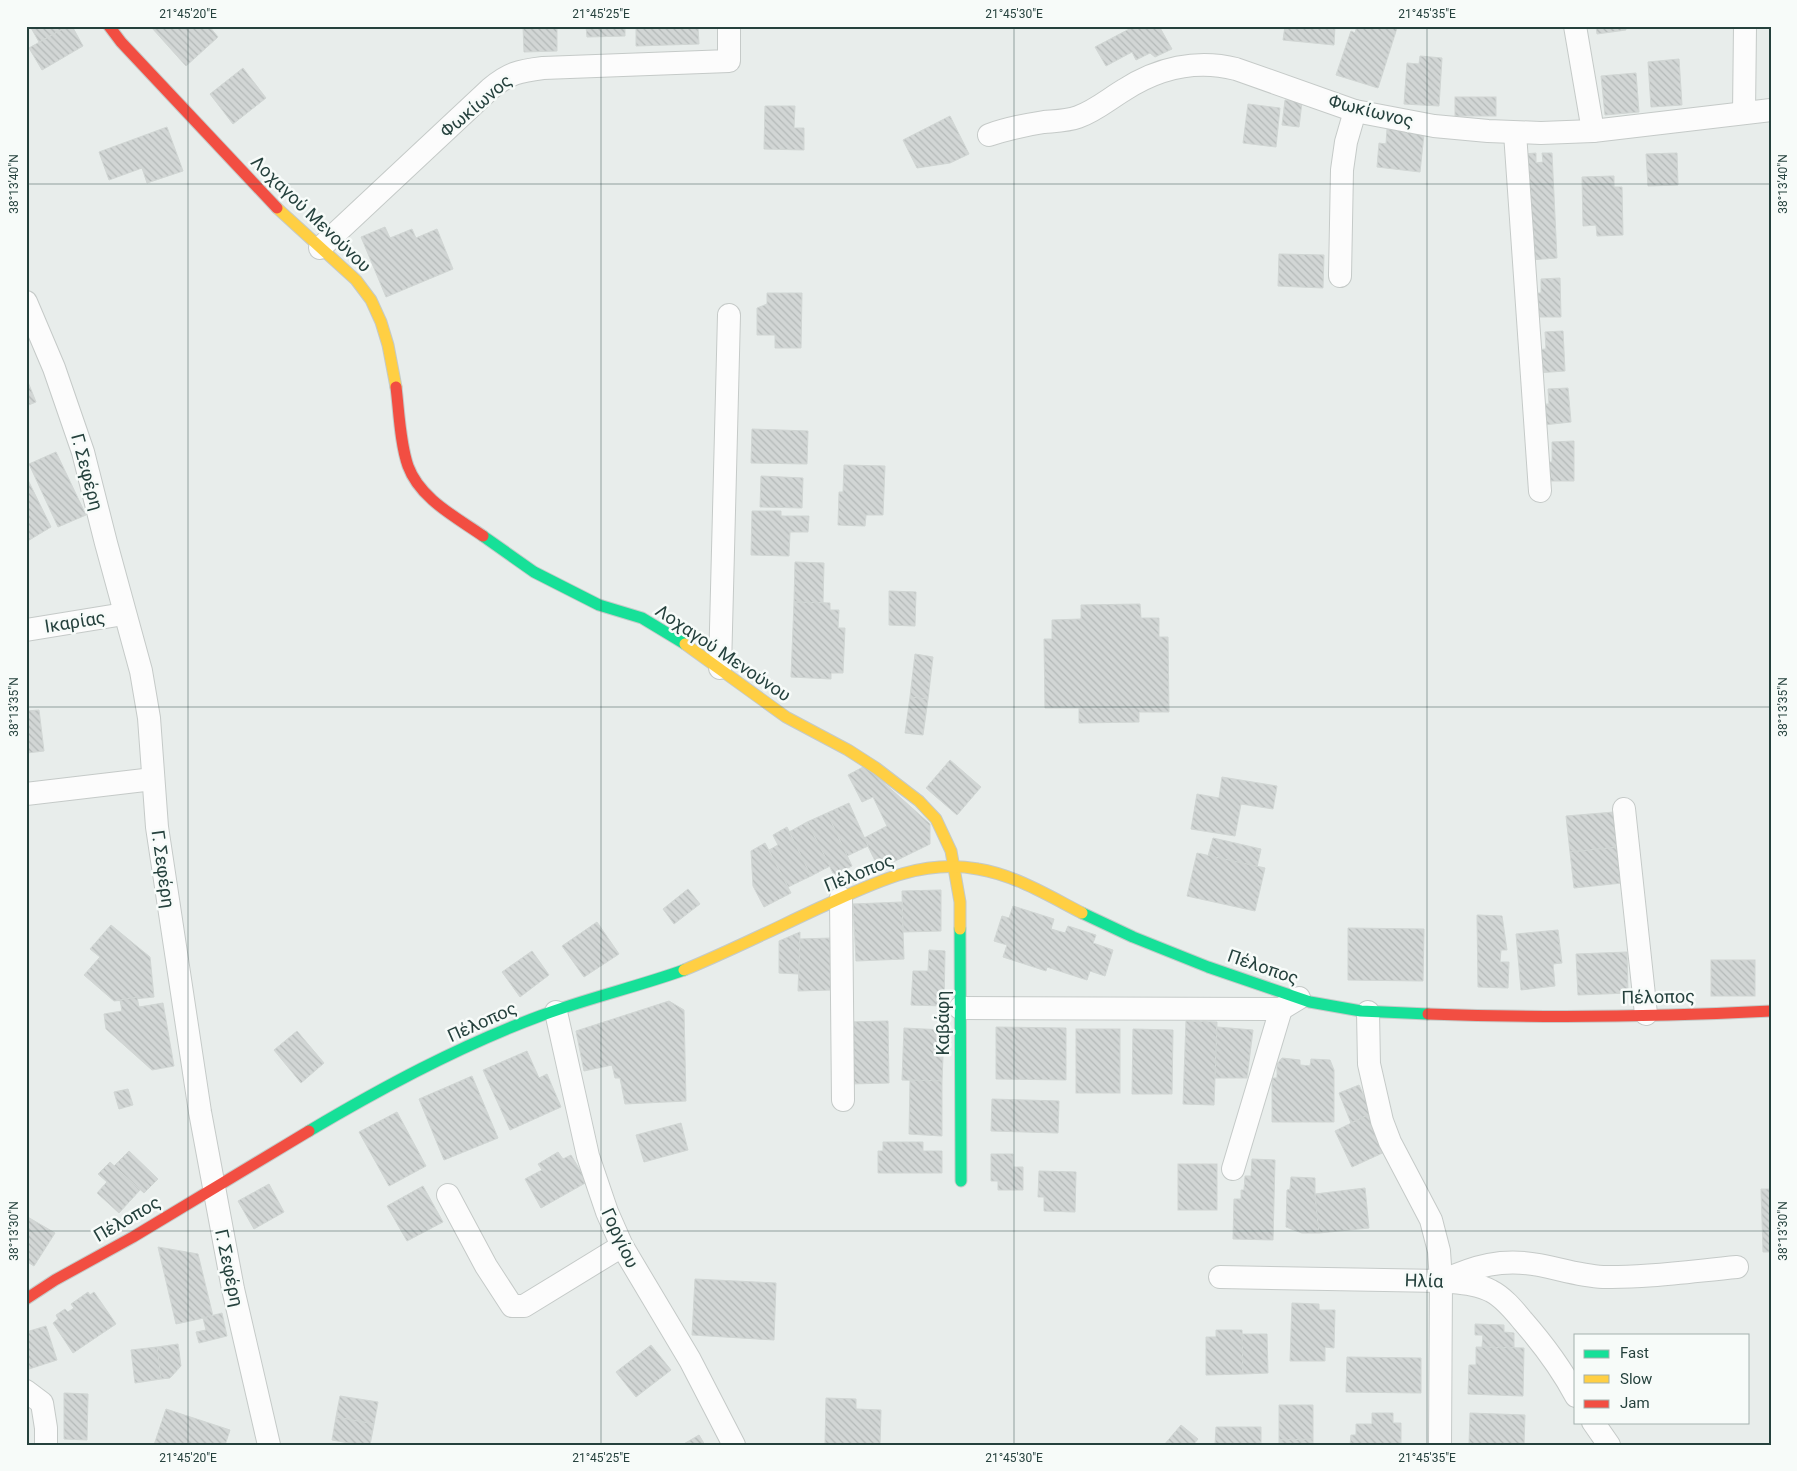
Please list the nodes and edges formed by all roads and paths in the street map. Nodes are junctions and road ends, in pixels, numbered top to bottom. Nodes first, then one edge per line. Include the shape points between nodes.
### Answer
1 (109, 26) edge
2 (729, 26) edge
3 (1576, 26) edge
4 (1745, 26) edge
5 (1771, 110) edge
6 (1355, 111) junction
7 (1744, 113) junction
8 (1593, 131) junction
9 (1515, 133) junction
10 (989, 136) dead end
11 (320, 248) junction
12 (1340, 276) dead end
13 (26, 302) edge
14 (729, 315) dead end
15 (1540, 491) dead end
16 (124, 614) junction
17 (26, 630) edge
18 (720, 668) junction
19 (153, 779) junction
20 (26, 794) edge
21 (1624, 809) dead end
22 (954, 866) junction
23 (841, 898) junction
24 (1290, 1004) junction
25 (960, 1008) junction
26 (1771, 1011) edge
27 (556, 1012) junction
28 (1368, 1012) junction
29 (1646, 1014) junction
30 (843, 1100) dead end
31 (1233, 1169) dead end
32 (961, 1181) dead end
33 (214, 1187) junction
34 (448, 1195) dead end
35 (622, 1246) junction
36 (1737, 1267) dead end
37 (1220, 1277) dead end
38 (1441, 1281) junction
39 (26, 1299) edge
40 (26, 1391) edge
41 (1574, 1392) edge
42 (1594, 1424) edge
43 (46, 1445) edge
44 (269, 1445) edge
45 (734, 1445) edge
46 (1440, 1445) edge
47 (1609, 1445) edge

1 - 11 street, Λοχαγού Μενούνου via 264,197
2 - 11 street, Φωκίωνος via 729,61 542,68 511,74
3 - 8 street
4 - 7 street
5 - 7 street, Φωκίωνος
6 - 9 street, Φωκίωνος via 1434,126
6 - 10 street, Φωκίωνος via 1236,69 1200,64 1147,77 1077,117
6 - 12 street via 1342,170
7 - 8 street, Φωκίωνος
8 - 9 street, Φωκίωνος
9 - 15 street
11 - 18 street, Λοχαγού Μενούνου via 362,287 380,319 391,358 408,466 429,497 534,572 579,596 642,618
13 - 16 street, Γ. Σεφέρη via 54,368 83,452
14 - 18 street
16 - 17 street, Ικαρίας
16 - 19 street, Γ. Σεφέρη via 141,671 149,718
18 - 22 street, Λοχαγού Μενούνου via 786,717 856,755 912,796 936,819 951,851
19 - 20 street
19 - 33 street, Γ. Σεφέρη via 163,871
21 - 29 street
22 - 23 street, Πέλοπος via 933,867 898,876
22 - 24 street, Πέλοπος via 980,869 1010,878 1104,924 1231,975
22 - 25 street, Καβάφη via 960,902
23 - 27 street, Πέλοπος via 694,966
23 - 30 street
24 - 25 street
24 - 28 street, Πέλοπος via 1314,1003
24 - 31 street
25 - 32 street, Καβάφη
26 - 29 street, Πέλοπος
27 - 33 street, Πέλοπος via 432,1063 300,1135
27 - 35 street, Γοργίου via 588,1156
28 - 29 street, Πέλοπος via 1475,1016
28 - 38 street via 1369,1058 1377,1104 1390,1142 1431,1220 1439,1251
33 - 39 street, Πέλοπος
33 - 44 street, Γ. Σεφέρη via 233,1289
34 - 35 street via 486,1266 512,1306 524,1306
35 - 45 street, Γοργίου via 690,1360
36 - 38 street via 1618,1277 1575,1274 1537,1264 1498,1263 1467,1269
37 - 38 street, Ηλία
38 - 41 street, Ηλία via 1481,1287 1501,1298 1557,1362
38 - 46 street
40 - 43 street via 42,1403
42 - 47 street

